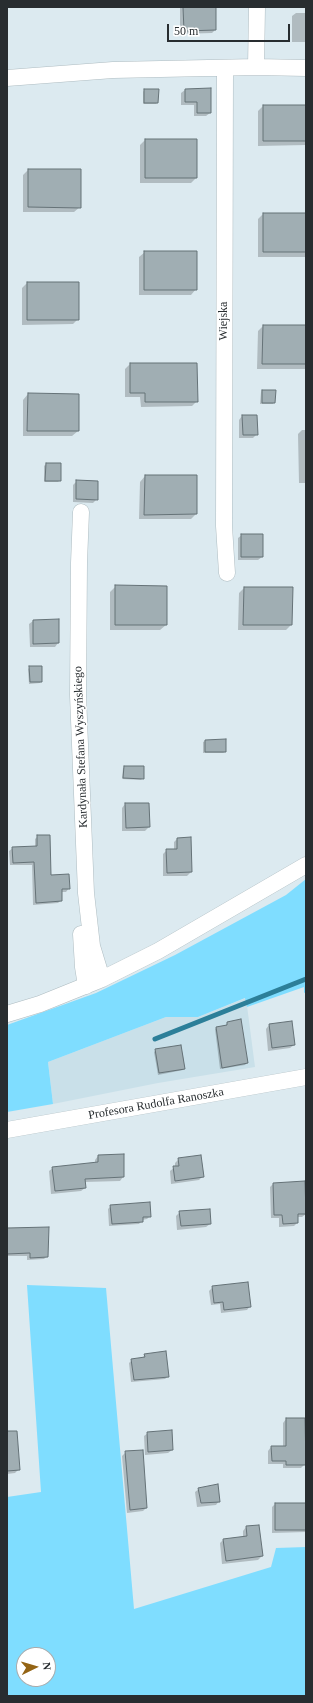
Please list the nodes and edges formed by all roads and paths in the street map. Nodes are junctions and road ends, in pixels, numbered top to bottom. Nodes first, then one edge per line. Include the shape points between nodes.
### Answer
1 (257, 7) edge
2 (256, 67) junction
3 (226, 68) junction
4 (306, 68) edge
5 (7, 78) edge
6 (81, 512) dead end
7 (227, 573) dead end
8 (84, 856) junction
9 (306, 865) edge
10 (102, 979) junction
11 (86, 986) junction
12 (7, 1014) edge
13 (306, 1077) edge
14 (7, 1130) edge

1 - 2 street
2 - 3 street
2 - 4 street
3 - 5 street via 113,70
3 - 7 street, Wiejska via 224,526
6 - 8 street, Kardynała Stefana Wyszyńskiego via 78,563 78,695
8 - 10 street, Kardynała Stefana Wyszyńskiego via 92,946
8 - 11 street via 81,924
9 - 10 street via 158,951
10 - 11 street
11 - 12 street
13 - 14 street, Profesora Rudolfa Ranoszka

